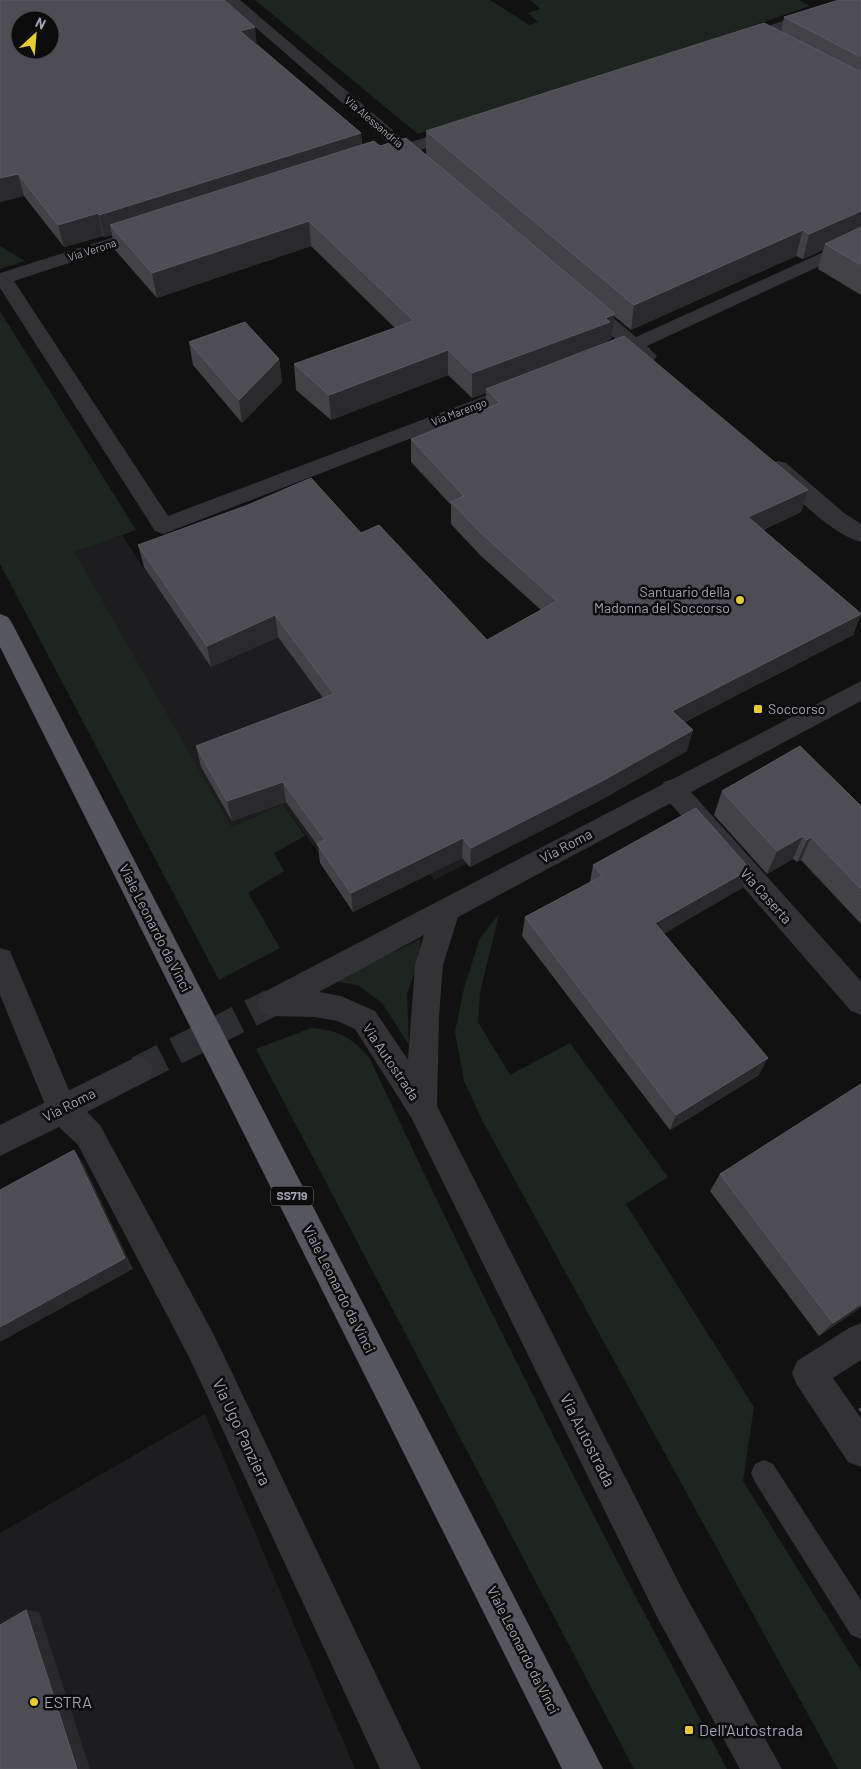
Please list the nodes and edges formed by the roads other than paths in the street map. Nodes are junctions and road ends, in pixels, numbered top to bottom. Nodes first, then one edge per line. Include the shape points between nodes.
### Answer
1 (231, 0) edge
2 (817, 0) edge
3 (861, 0) edge
4 (835, 9) junction
5 (752, 36) junction
6 (769, 45) edge
7 (724, 46) edge
8 (480, 125) edge
9 (405, 149) junction
10 (364, 163) edge
11 (427, 168) edge
12 (164, 227) edge
13 (861, 240) edge
14 (568, 288) edge
15 (634, 345) junction
16 (657, 364) edge
17 (579, 366) edge
18 (542, 381) edge
19 (762, 454) edge
20 (836, 518) junction
21 (163, 526) joint
22 (861, 534) edge
23 (861, 546) edge
24 (0, 623) edge
25 (861, 690) edge
26 (673, 789) junction
27 (446, 910) junction
28 (0, 960) edge
29 (861, 1002) edge
30 (271, 1003) joint
31 (138, 1070) tunnel mouth
32 (422, 1107) junction
33 (62, 1109) junction
34 (0, 1141) edge
35 (861, 1340) edge
36 (861, 1448) edge
37 (764, 1473) dead end
38 (861, 1625) edge
39 (401, 1769) edge
40 (583, 1769) edge
41 (762, 1769) edge

1 - 9 street, Via Alessandria
2 - 4 street
3 - 4 street
4 - 5 street
5 - 6 street
5 - 7 street
8 - 9 street
9 - 10 street
9 - 11 street, Via Alessandria
12 - 21 street, Via Verona via 3,278
13 - 15 street
14 - 15 street
15 - 16 street
15 - 17 street
18 - 21 street, Via Marengo
19 - 20 street
20 - 22 street
20 - 23 street
24 - 40 highway, Viale Leonardo da Vinci / SS719
25 - 26 street, Via Roma
26 - 27 street, Via Roma
26 - 29 street, Via Caserta
27 - 30 street, Via Roma
27 - 32 street, Via Autostrada via 429,965
28 - 33 street
30 - 32 street, Via Autostrada via 315,1004 342,1009 365,1020
31 - 33 street, Via Roma
32 - 41 street, Via Autostrada via 670,1604
33 - 34 street, Via Roma
33 - 39 street, Via Ugo Panziera via 89,1136 202,1347
35 - 36 street via 809,1373
37 - 38 lane

